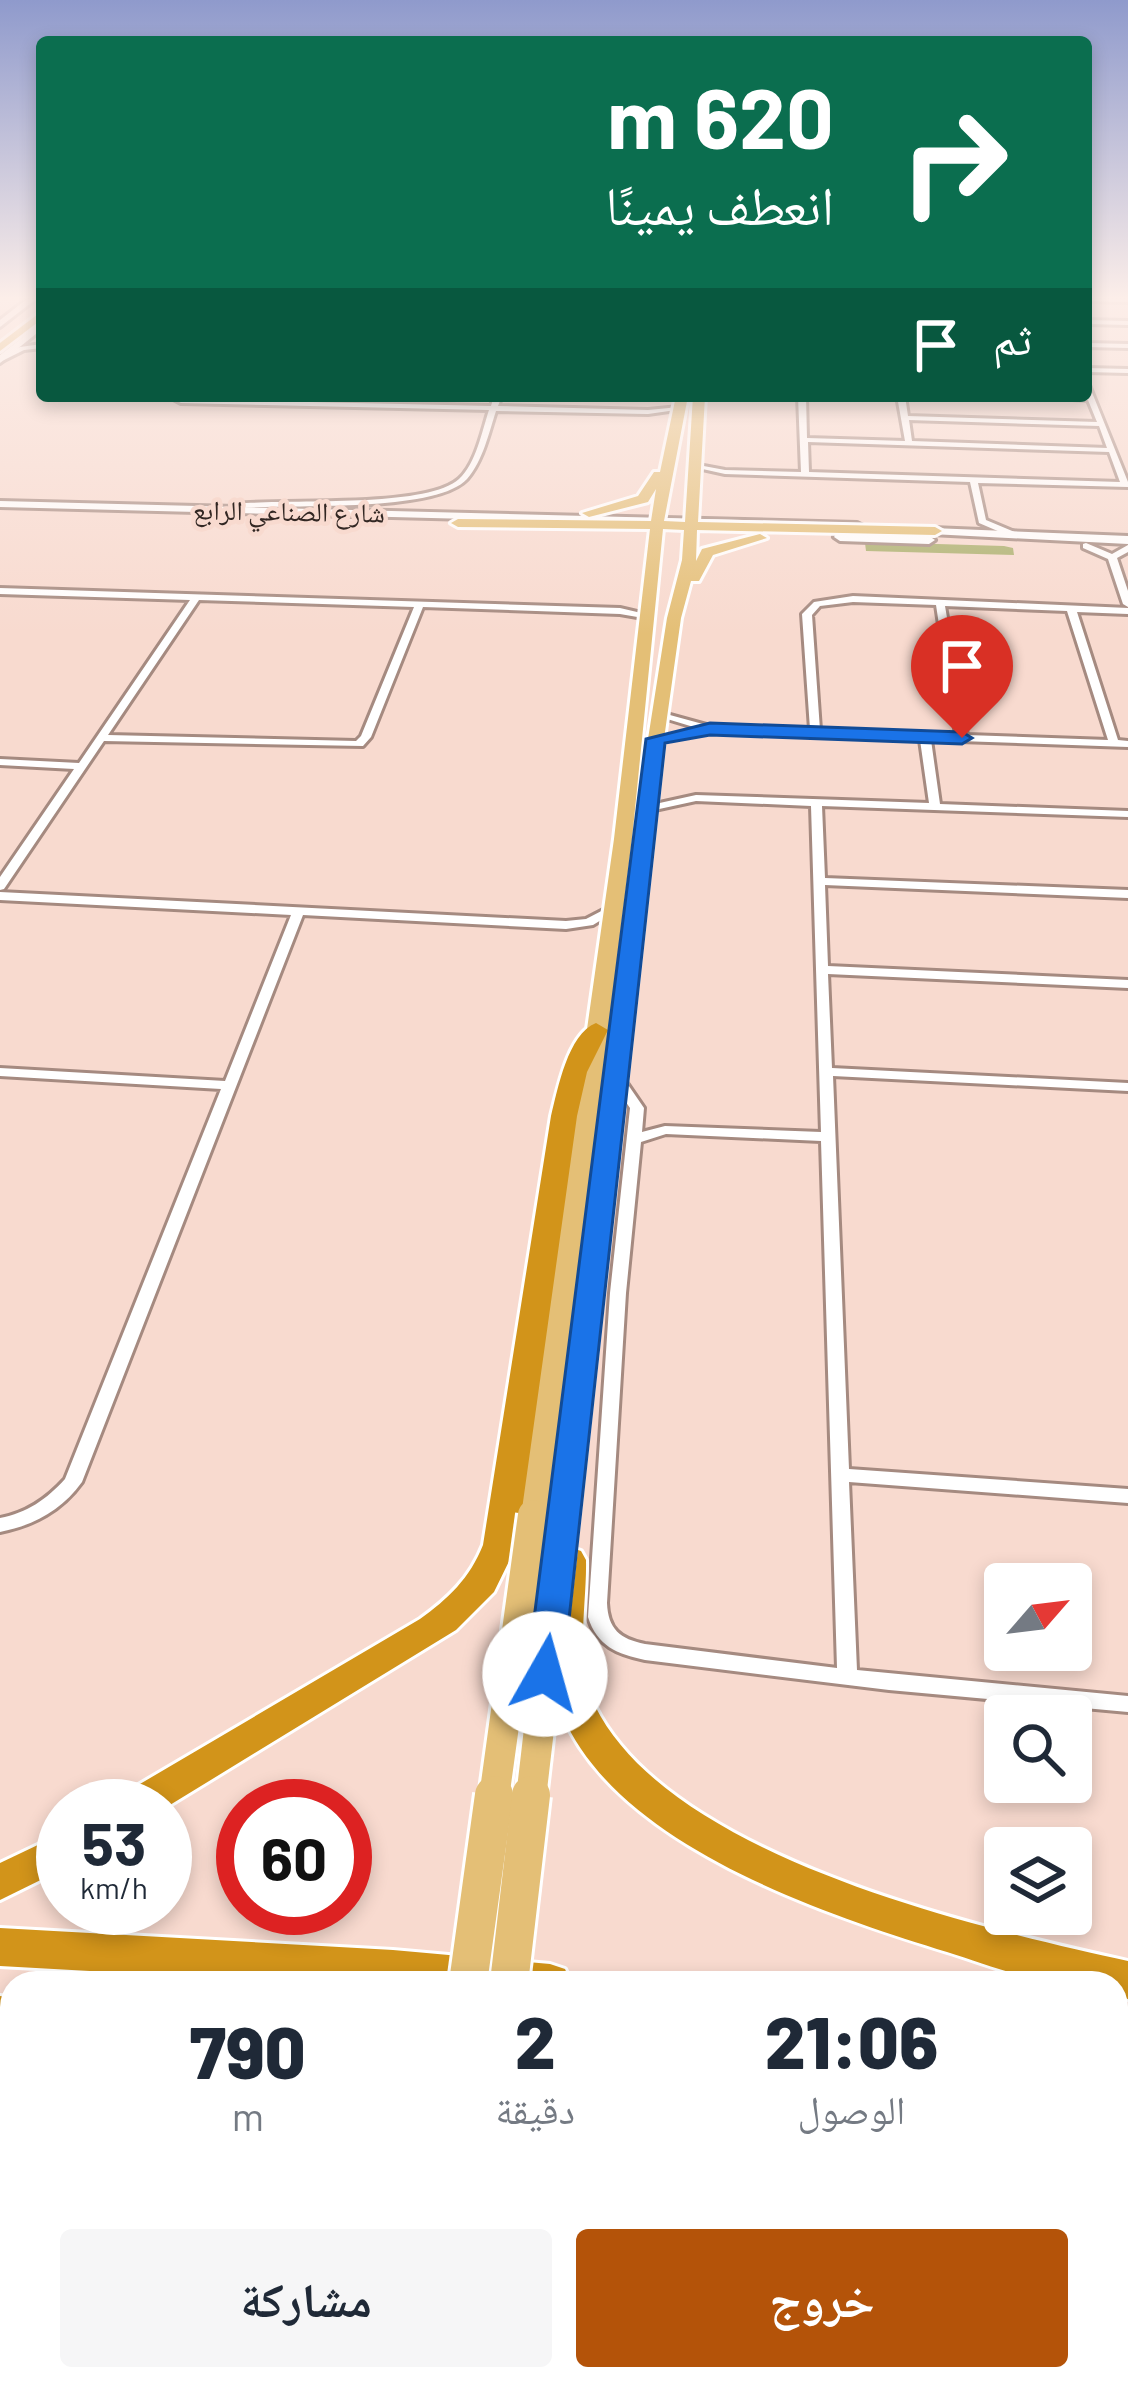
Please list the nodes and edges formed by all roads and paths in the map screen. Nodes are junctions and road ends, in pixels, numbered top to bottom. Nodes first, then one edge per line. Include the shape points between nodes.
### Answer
1 (492, 411) edge
2 (678, 411) edge
3 (698, 411) edge
4 (802, 411) edge
5 (904, 411) edge
6 (1096, 411) edge
7 (905, 418) junction
8 (986, 420) junction
9 (1101, 424) junction
10 (803, 440) junction
11 (910, 443) junction
12 (994, 446) junction
13 (1112, 450) junction
14 (668, 465) junction
15 (805, 474) junction
16 (692, 476) junction
17 (973, 479) junction
18 (1127, 484) edge
19 (0, 505) edge
20 (241, 506) junction
21 (128, 509) junction
22 (338, 512) junction
23 (521, 515) junction
24 (324, 518) junction
25 (627, 518) junction
26 (982, 521) junction
27 (480, 522) junction
28 (458, 523) junction
29 (669, 529) junction
30 (810, 530) junction
31 (935, 531) junction
32 (954, 532) junction
33 (1014, 535) junction
34 (1128, 545) edge
35 (1086, 546) junction
36 (1112, 557) junction
37 (0, 591) edge
38 (679, 596) junction
39 (196, 598) junction
40 (940, 603) junction
41 (420, 604) junction
42 (1128, 607) edge
43 (1071, 608) junction
44 (649, 611) junction
45 (659, 715) junction
46 (710, 729) junction
47 (815, 733) junction
48 (926, 737) junction
49 (100, 738) junction
50 (962, 738) junction
51 (656, 739) junction
52 (1121, 744) edge
53 (0, 762) edge
54 (82, 766) junction
55 (652, 782) junction
56 (696, 798) junction
57 (816, 803) junction
58 (935, 807) junction
59 (650, 808) junction
60 (1128, 814) edge
61 (819, 881) junction
62 (0, 886) edge
63 (1128, 894) edge
64 (0, 896) edge
65 (613, 909) junction
66 (298, 912) junction
67 (566, 925) junction
68 (609, 945) junction
69 (823, 970) junction
70 (1128, 984) edge
71 (596, 1030) junction
72 (0, 1072) edge
73 (827, 1072) junction
74 (616, 1079) junction
75 (229, 1085) junction
76 (1128, 1087) edge
77 (636, 1116) junction
78 (665, 1130) junction
79 (828, 1138) junction
80 (634, 1139) junction
81 (840, 1475) junction
82 (1128, 1496) edge
83 (548, 1515) junction
84 (0, 1525) edge
85 (848, 1675) junction
86 (1128, 1704) edge
87 (181, 1779) edge
88 (36, 1864) edge
89 (0, 1882) edge
90 (0, 1947) edge
91 (415, 1971) edge
92 (470, 1971) edge
93 (510, 1971) edge
94 (1090, 1971) edge

1 - 20 street via 465,477 445,490
2 - 14 main road
3 - 16 main road
4 - 10 street
5 - 7 street
6 - 9 street
7 - 8 street
7 - 11 street
8 - 9 street
8 - 12 street
9 - 13 street
10 - 11 street
10 - 15 street
11 - 12 street
12 - 13 street
13 - 18 street
14 - 23 main road via 633,504
14 - 29 main road
15 - 16 street
15 - 17 street
16 - 29 main road
16 - 30 main road via 709,507
17 - 18 street
17 - 26 street
19 - 20 main road
19 - 21 main road, شارع الصناعي الرابع
19 - 24 main road
20 - 22 main road
21 - 22 main road, شارع الصناعي الرابع
21 - 24 main road, شارع الصناعي الرابع
22 - 23 main road, شارع الصناعي الرابع
23 - 25 main road, شارع الصناعي الرابع
24 - 28 main road, شارع الصناعي الرابع
25 - 27 main road
25 - 29 main road, شارع الصناعي الرابع
26 - 32 street
26 - 33 street
27 - 28 main road
27 - 29 main road
28 - 29 main road, شارع الصناعي الرابع
28 - 29 main road via 589,534
29 - 30 main road
29 - 31 main road
29 - 38 main road
29 - 38 main road via 666,585
29 - 44 main road
30 - 31 main road
30 - 35 main road
30 - 38 main road via 714,548
31 - 32 main road
32 - 33 main road
33 - 34 main road
34 - 35 main road
34 - 36 street
35 - 36 street
36 - 42 street
37 - 39 street
38 - 45 main road
39 - 41 street
39 - 49 street
40 - 43 street
40 - 47 street via 832,604 808,616
40 - 50 street
41 - 44 street
41 - 49 street via 359,744
42 - 43 street
43 - 52 street
44 - 65 main road
45 - 46 street
45 - 51 main road
46 - 47 street
46 - 51 street
47 - 48 street
48 - 50 street
48 - 58 street
49 - 54 street
50 - 52 street
51 - 55 main road
53 - 54 street
54 - 62 street
55 - 56 street
55 - 59 main road
56 - 57 street
56 - 59 street
57 - 58 street
57 - 61 street
58 - 60 street
59 - 74 main road
61 - 63 street
61 - 69 street
64 - 66 street
65 - 67 street
65 - 68 main road
66 - 67 street
66 - 75 street
67 - 68 street
68 - 71 main road
69 - 70 street
69 - 73 street
71 - 83 main road
71 - 87 highway via 575,1072 560,1138 492,1569 432,1629
72 - 75 street
73 - 76 street
73 - 79 street
74 - 77 street via 634,1099
74 - 83 main road
75 - 84 street via 73,1482 34,1516
77 - 78 street
77 - 80 street
78 - 79 street
78 - 80 street
79 - 81 street
80 - 85 street via 598,1626 614,1644 637,1652
81 - 82 street
81 - 85 street
83 - 92 main road, bridge
83 - 93 main road, bridge
83 - 94 highway via 570,1576 568,1675 578,1710 621,1775 654,1803 762,1862 895,1917
85 - 86 street
88 - 89 highway
90 - 91 highway

